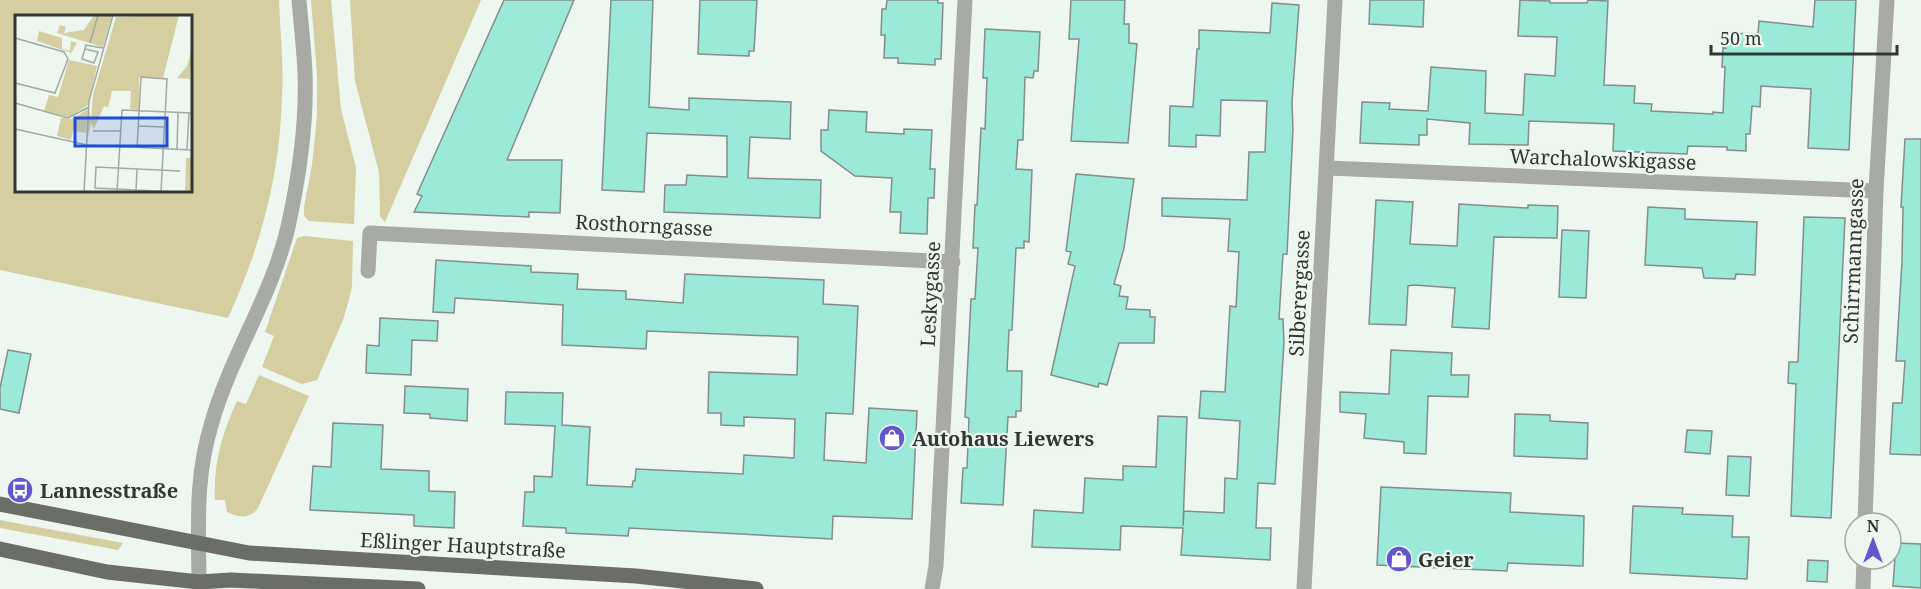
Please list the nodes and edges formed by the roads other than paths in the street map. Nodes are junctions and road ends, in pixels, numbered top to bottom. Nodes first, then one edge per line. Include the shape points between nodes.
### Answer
1 (299, 0) edge
2 (965, 0) edge
3 (1335, 0) edge
4 (1887, 0) edge
5 (1328, 168) junction
6 (1876, 191) junction
7 (953, 262) junction
8 (368, 271) dead end
9 (0, 504) edge
10 (1865, 511) edge
11 (197, 544) junction
12 (0, 549) edge
13 (1864, 571) edge
14 (198, 585) edge
15 (727, 587) junction
16 (418, 589) edge
17 (693, 589) edge
18 (756, 589) edge
19 (932, 589) edge
20 (1304, 589) edge
21 (1863, 589) edge

1 - 11 street via 304,119 288,229 264,300 212,422 198,487
2 - 7 street, Leskygasse
3 - 5 street, Silberergasse
4 - 6 street, Schirrmanngasse
5 - 6 street, Warchalowskigasse
5 - 20 street, Silberergasse
6 - 10 street, Schirrmanngasse
7 - 8 street, Rosthorngasse via 370,233
7 - 19 street, Leskygasse
9 - 11 main road, Eßlinger Hauptstraße
11 - 14 street
11 - 15 main road, Eßlinger Hauptstraße via 249,553 636,576
12 - 14 main road via 107,572
13 - 21 street
14 - 16 main road via 231,580
15 - 17 main road, Eßlinger Hauptstraße
15 - 18 main road, Eßlinger Hauptstraße

